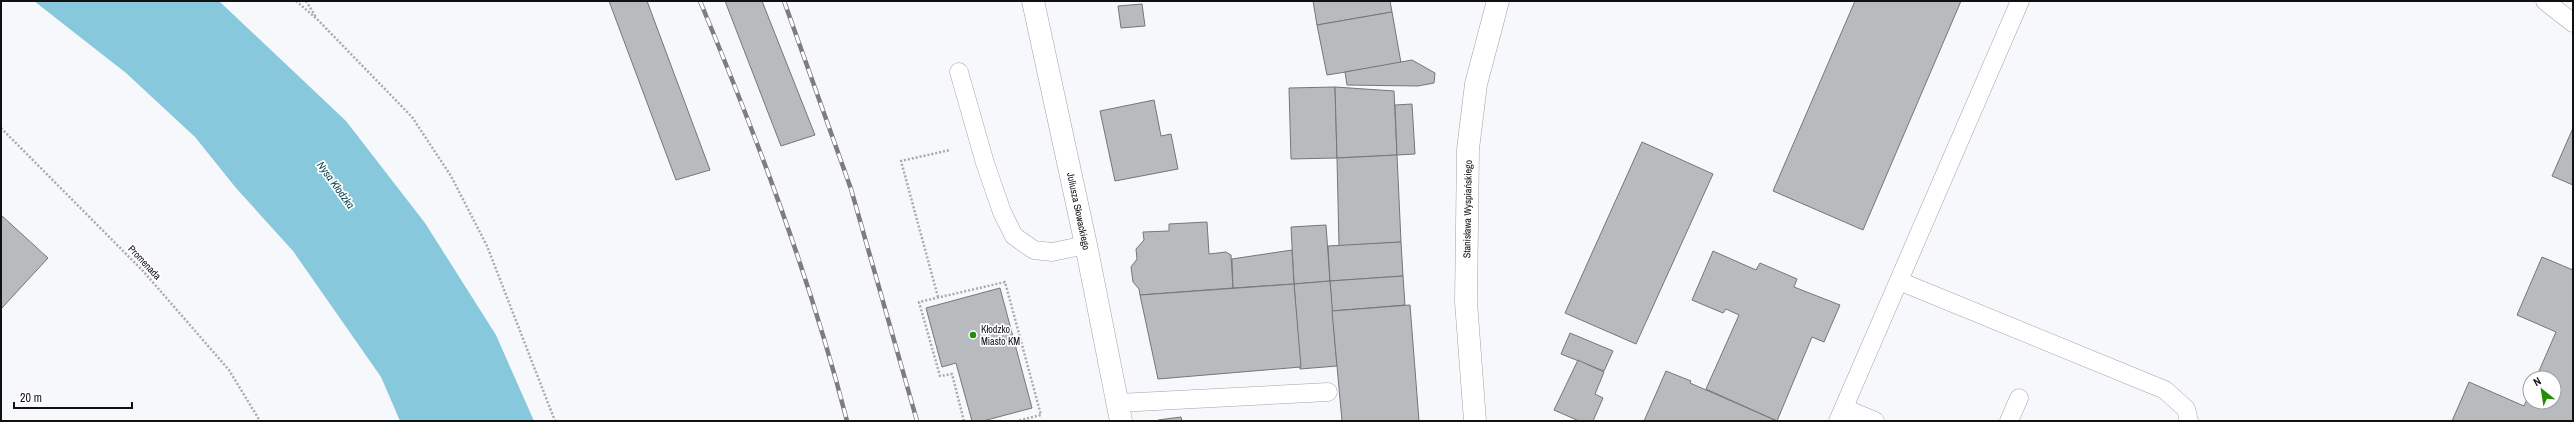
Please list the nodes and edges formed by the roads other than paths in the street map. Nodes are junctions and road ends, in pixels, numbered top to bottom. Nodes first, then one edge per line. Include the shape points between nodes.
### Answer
1 (1033, 1) edge
2 (1498, 1) edge
3 (2020, 1) edge
4 (2545, 1) edge
5 (2573, 23) edge
6 (959, 72) dead end
7 (1086, 245) junction
8 (1899, 281) junction
9 (1328, 392) dead end
10 (2019, 398) dead end
11 (1120, 412) edge
12 (1841, 414) edge
13 (1475, 421) edge
14 (1875, 421) edge
15 (2009, 421) edge
16 (2189, 421) edge

1 - 7 main road, Juliusza Słowackiego
2 - 13 main road, Stanisława Wyspiańskiego via 1476,84 1468,149 1466,302
3 - 8 lane
4 - 5 lane
6 - 7 lane via 1002,212 1014,236 1034,250 1052,252
7 - 11 main road, Juliusza Słowackiego
8 - 12 lane
8 - 16 lane via 2165,390 2186,409
9 - 11 lane
10 - 15 lane
12 - 14 lane

